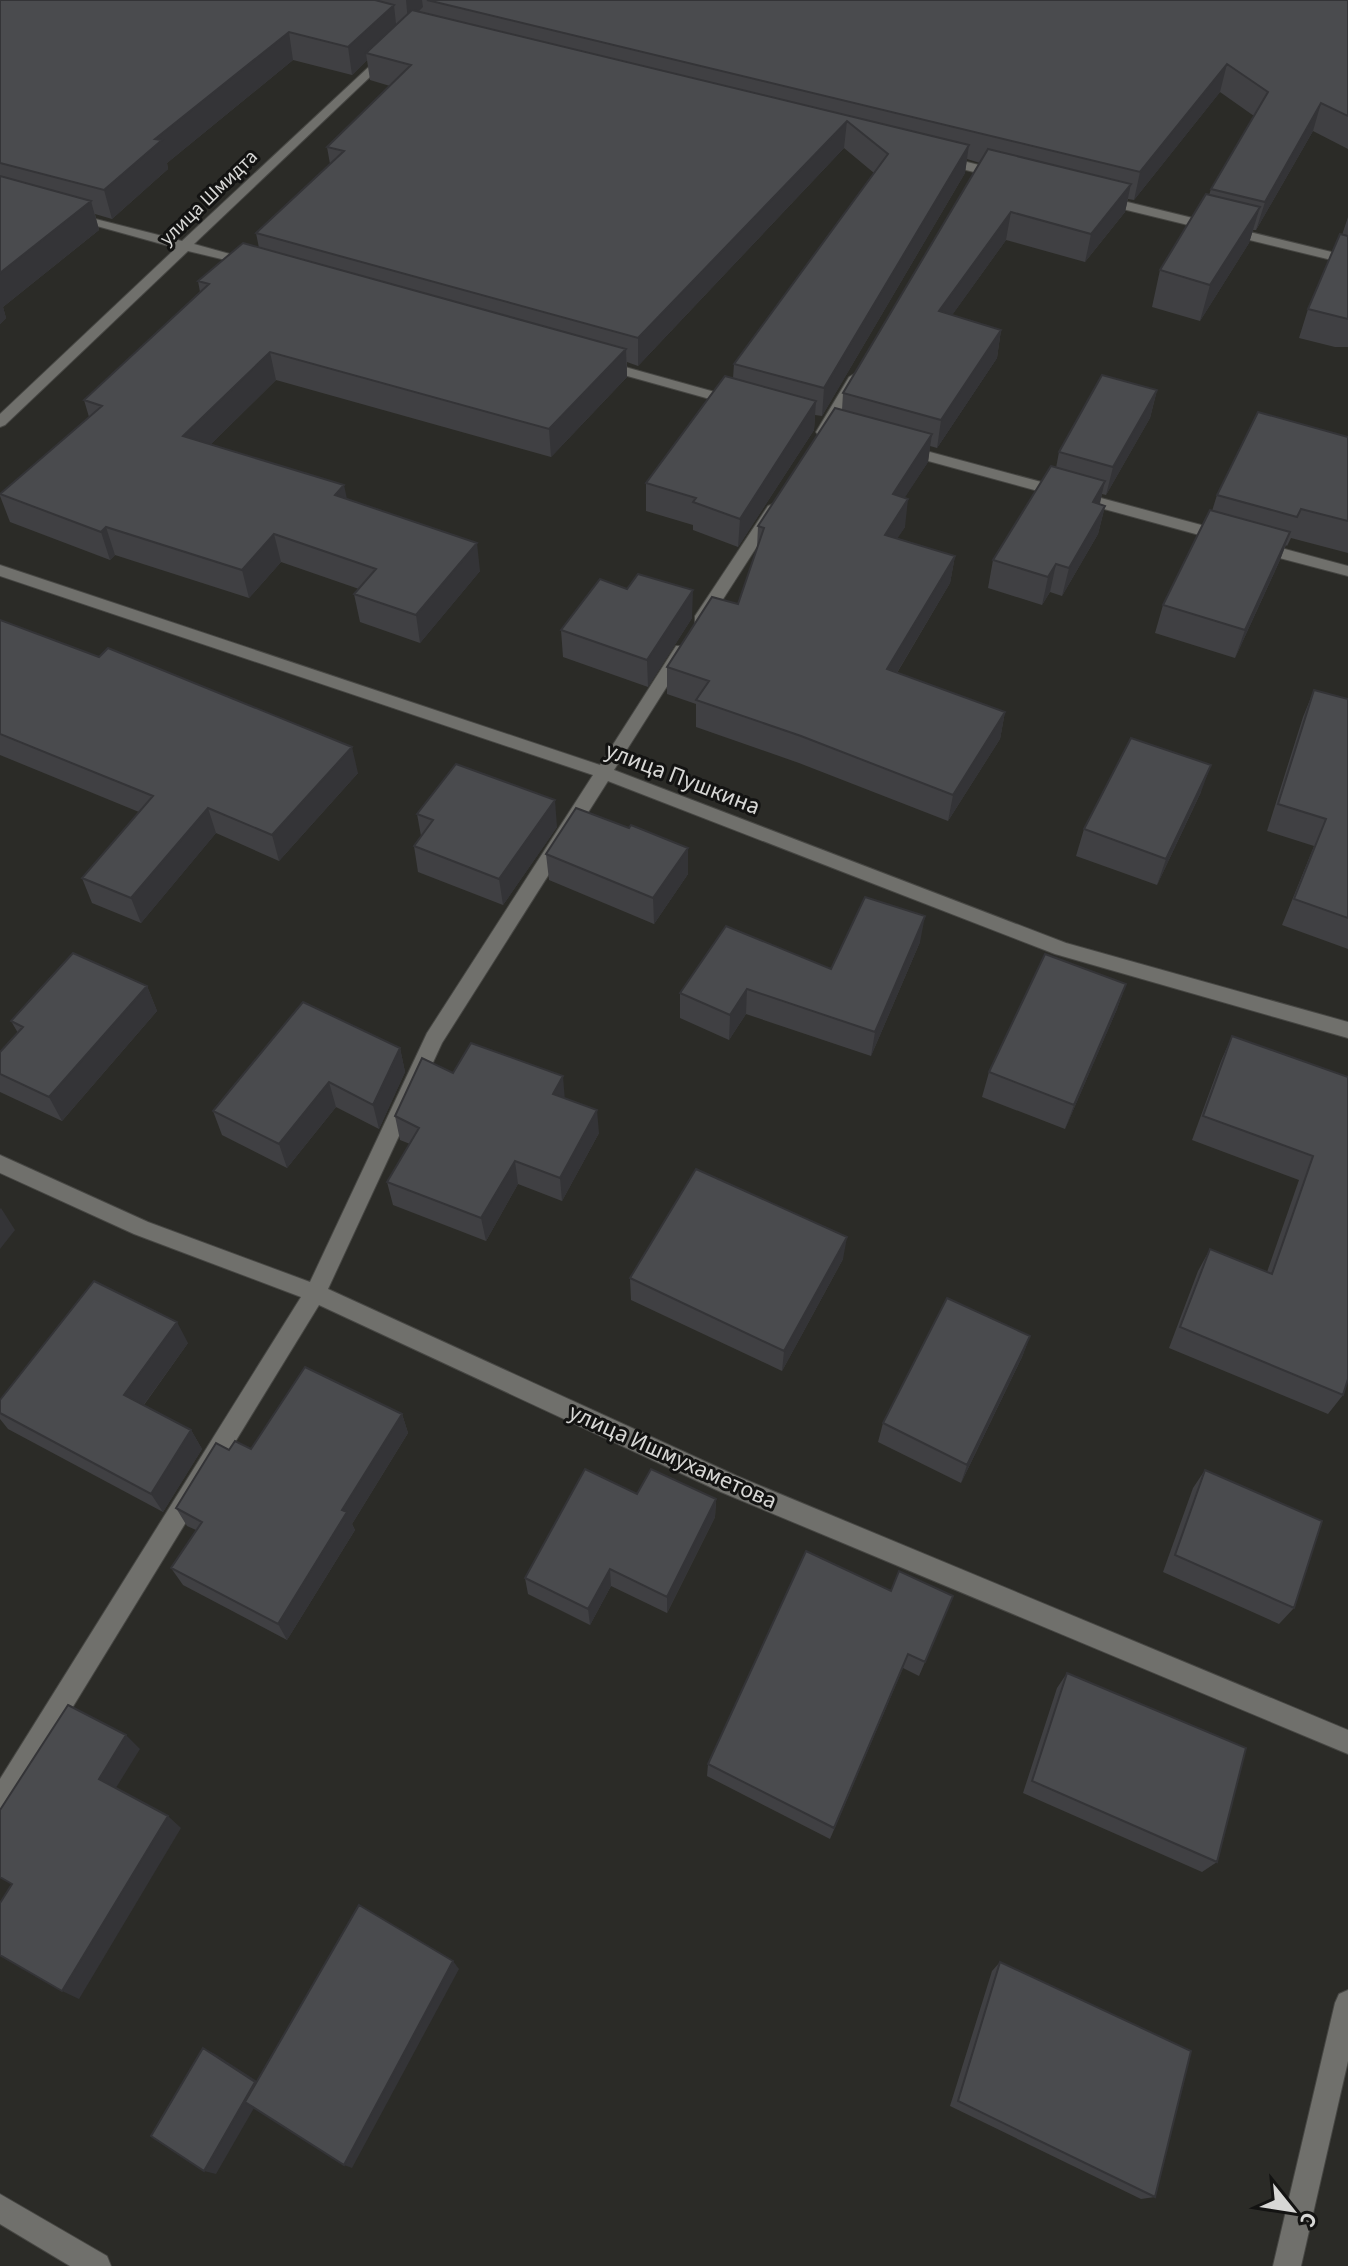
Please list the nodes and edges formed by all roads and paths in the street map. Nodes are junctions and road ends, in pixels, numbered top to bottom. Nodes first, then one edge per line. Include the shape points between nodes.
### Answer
1 (401, 41) edge
2 (932, 158) edge
3 (1024, 180) edge
4 (1086, 195) edge
5 (59, 211) edge
6 (186, 246) junction
7 (1348, 260) edge
8 (262, 267) edge
9 (582, 359) edge
10 (866, 360) edge
11 (749, 407) edge
12 (0, 422) edge
13 (887, 445) edge
14 (808, 455) edge
15 (783, 494) edge
16 (0, 570) edge
17 (1348, 571) edge
18 (602, 772) junction
19 (1348, 1030) edge
20 (0, 1164) edge
21 (315, 1293) junction
22 (1348, 1742) edge
23 (0, 1802) edge
24 (1348, 2003) edge
25 (0, 2208) edge
26 (97, 2266) edge
27 (1287, 2266) edge

1 - 6 street, улица Шмидта
2 - 3 street via 974,176
4 - 7 street
5 - 6 street
6 - 8 street
6 - 12 street, улица Шмидта
9 - 11 street
10 - 14 street
13 - 17 street
15 - 18 street
16 - 18 street, улица Пушкина
18 - 19 street, улица Пушкина via 1062,949
18 - 21 street via 434,1039
20 - 21 street, улица Ишмухаметова via 141,1228
21 - 22 street, улица Ишмухаметова via 729,1484
21 - 23 street
24 - 27 street
25 - 26 street

